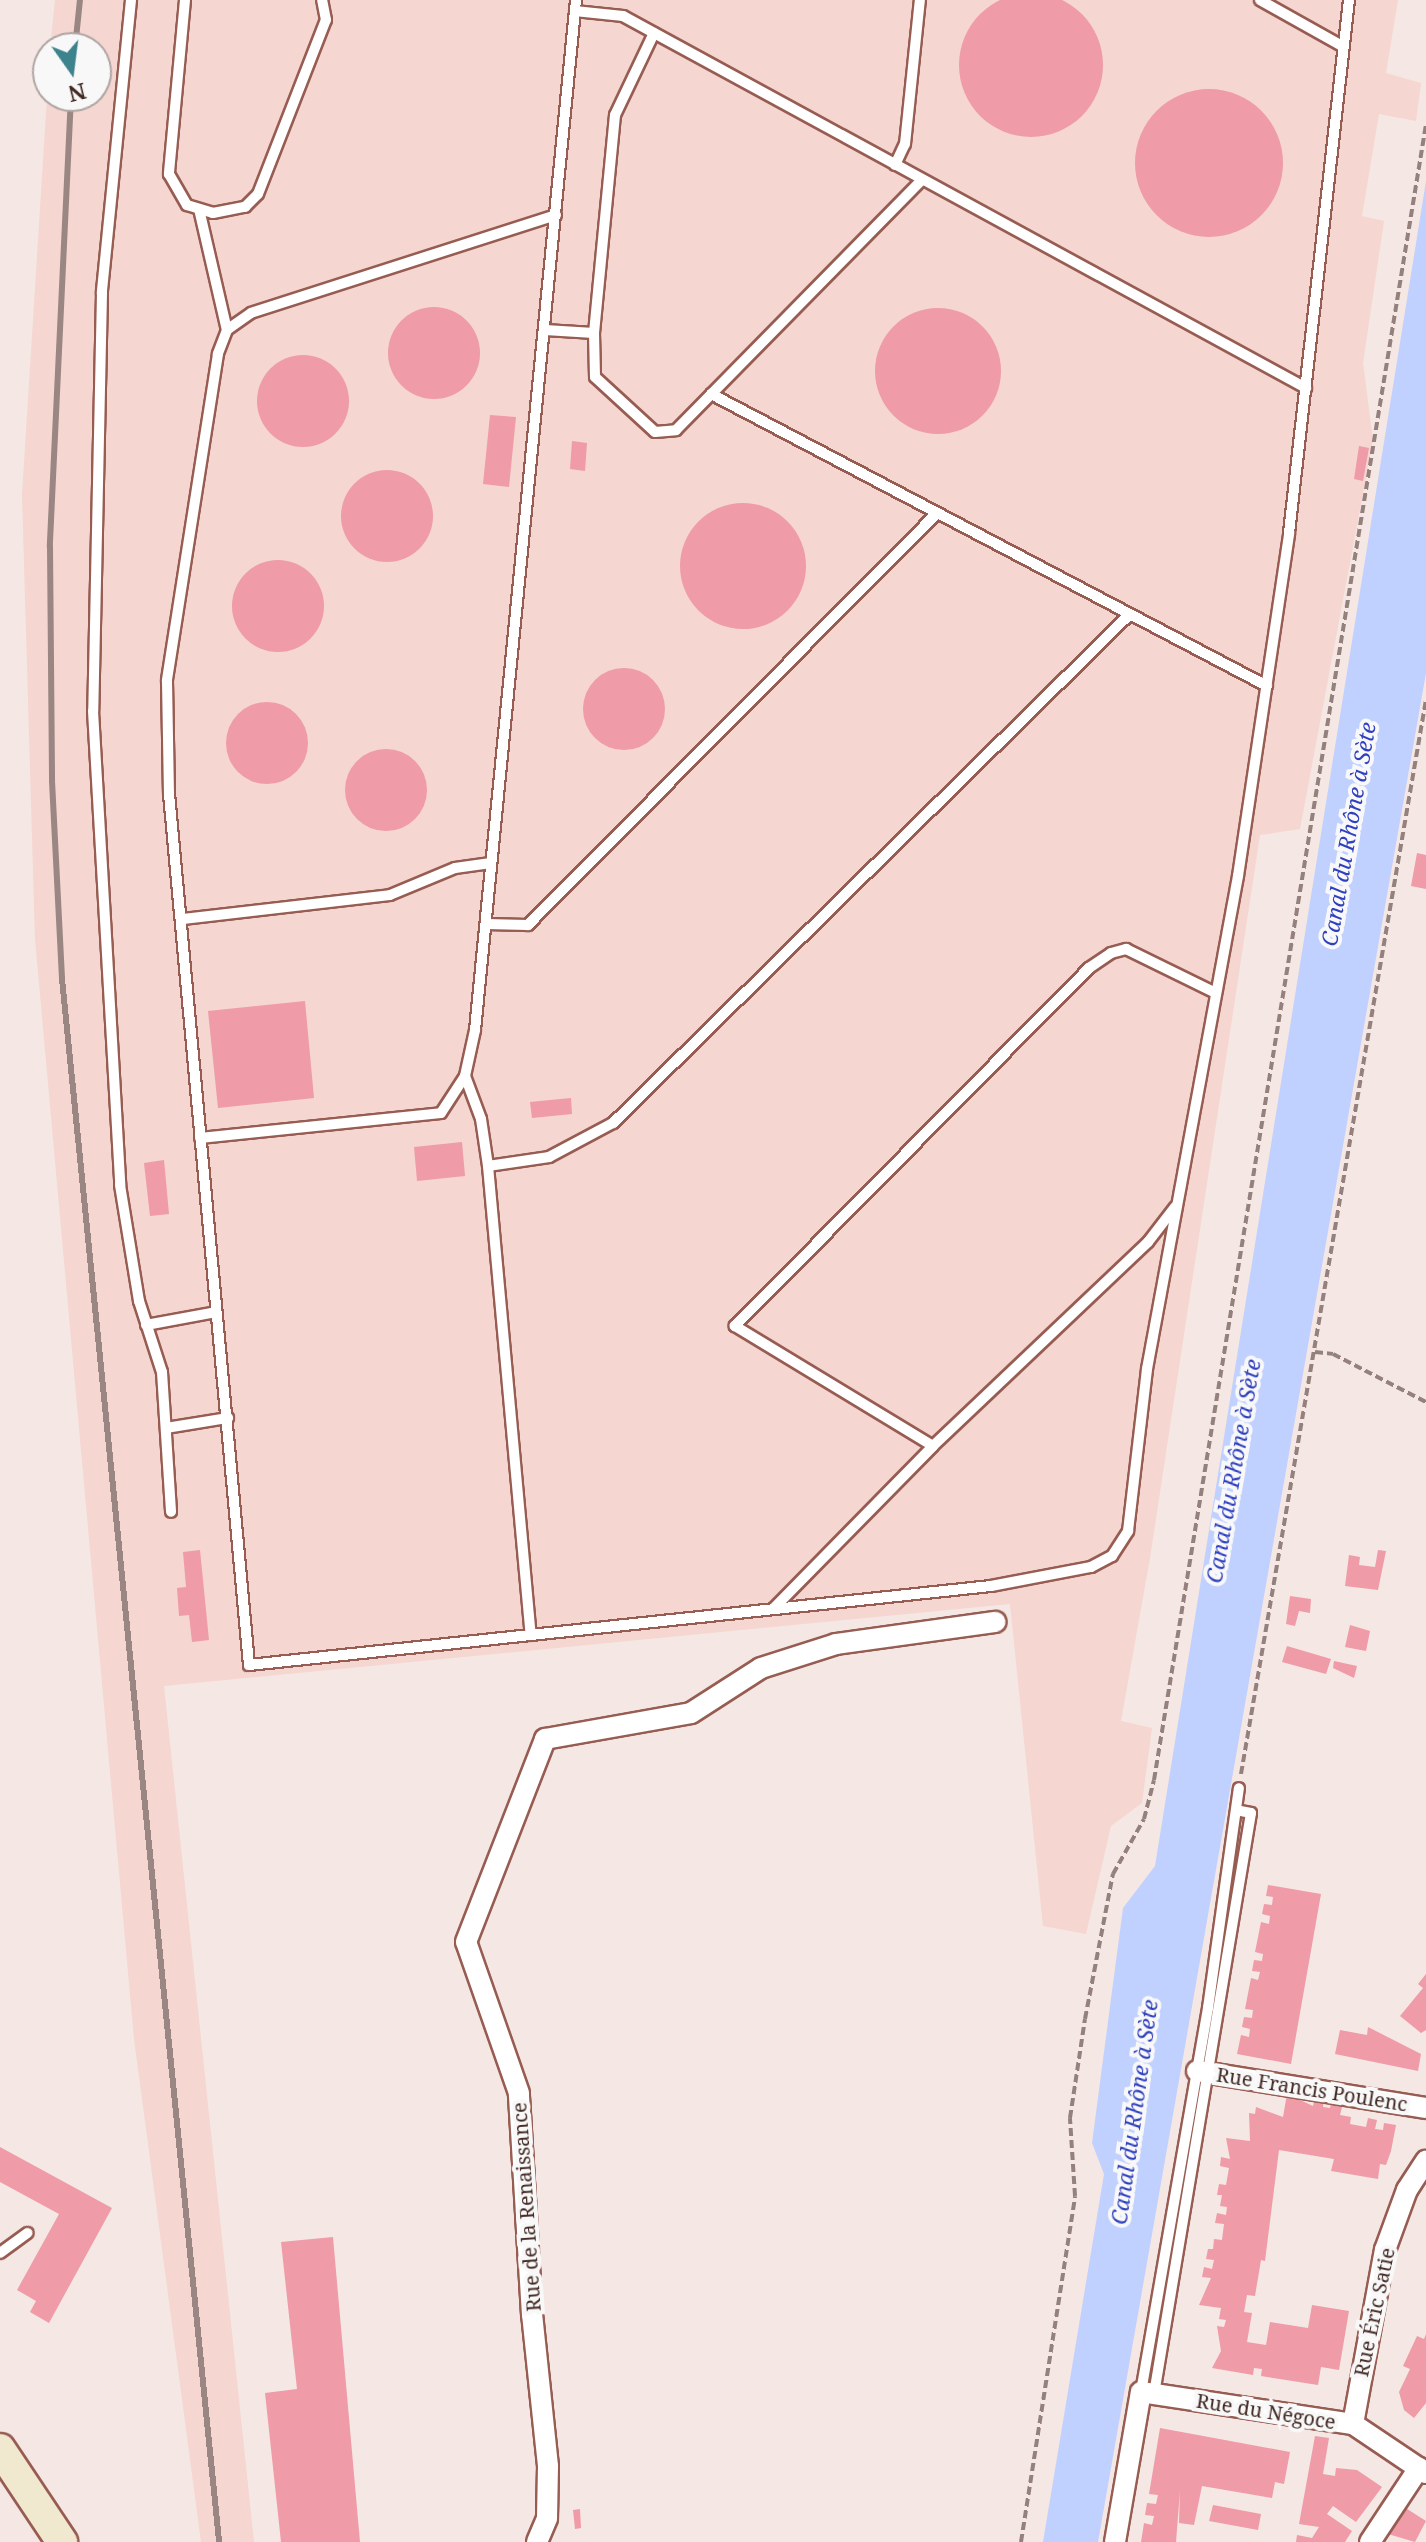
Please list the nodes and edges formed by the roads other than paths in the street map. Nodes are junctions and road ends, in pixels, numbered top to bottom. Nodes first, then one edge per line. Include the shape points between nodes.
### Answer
1 (131, 0) edge
2 (185, 0) edge
3 (322, 0) edge
4 (920, 0) edge
5 (1260, 0) edge
6 (1349, 0) edge
7 (576, 6) edge
8 (654, 33) junction
9 (1342, 46) junction
10 (895, 165) junction
11 (922, 180) junction
12 (199, 209) junction
13 (556, 215) junction
14 (227, 330) junction
15 (545, 330) junction
16 (594, 333) junction
17 (1306, 388) junction
18 (711, 394) junction
19 (936, 514) junction
20 (1128, 616) junction
21 (1267, 686) junction
22 (491, 863) junction
23 (183, 919) junction
24 (486, 924) junction
25 (1216, 993) junction
26 (465, 1076) junction
27 (200, 1138) junction
28 (488, 1166) junction
29 (1176, 1206) junction
30 (216, 1312) junction
31 (146, 1325) junction
32 (228, 1418) junction
33 (166, 1428) junction
34 (933, 1446) junction
35 (171, 1512) dead end
36 (773, 1609) junction
37 (995, 1622) dead end
38 (531, 1635) junction
39 (1239, 1788) road end
40 (1203, 2072) junction
41 (1426, 2108) edge
42 (1426, 2161) edge
43 (28, 2233) dead end
44 (0, 2253) edge
45 (1147, 2393) junction
46 (1353, 2424) junction
47 (0, 2449) edge
48 (1422, 2470) edge
49 (62, 2542) edge
50 (537, 2542) edge
51 (1115, 2542) edge
52 (1370, 2542) edge

1 - 31 lane via 102,293 93,711 120,1185
2 - 12 lane via 169,174 187,205
3 - 12 lane via 326,20 258,194 245,207 213,213
4 - 10 lane via 905,144
5 - 9 lane
6 - 9 lane
7 - 8 lane via 623,16
7 - 13 lane
8 - 10 lane
8 - 16 lane via 615,115
9 - 17 lane
10 - 11 lane
11 - 17 lane
11 - 18 lane
12 - 14 lane
13 - 14 lane via 251,313
13 - 15 lane
14 - 23 lane via 218,354 194,492 167,681 169,794
15 - 16 lane
15 - 22 lane
16 - 18 lane via 595,377 655,432 676,430
17 - 21 lane
18 - 19 lane
19 - 20 lane
19 - 24 lane via 528,925
20 - 21 lane
20 - 28 lane via 647,1094 613,1123 549,1157
21 - 25 lane
22 - 23 lane via 455,868 390,895
22 - 24 lane
23 - 27 lane
24 - 26 lane
25 - 29 lane
25 - 34 lane via 1126,949 1111,953 1078,979 735,1326
26 - 27 lane via 441,1113
26 - 28 lane via 481,1119
27 - 30 lane
28 - 38 lane
29 - 34 lane via 1148,1242
29 - 36 lane via 1147,1369 1128,1531 1112,1556 1091,1567 991,1586
30 - 31 lane
30 - 32 lane
31 - 33 lane via 162,1372
32 - 33 lane
32 - 38 lane via 249,1665
33 - 35 lane
34 - 36 lane
36 - 38 lane
37 - 50 street, Rue de la Renaissance via 836,1644 761,1668 691,1713 545,1739 466,1942 519,2093 532,2315 548,2466 547,2518
39 - 40 lane via 1236,1810 1251,1813
40 - 41 street, Rue Francis Poulenc
40 - 45 lane
42 - 46 street, Rue Éric Satie via 1407,2190 1385,2250
43 - 44 lane
45 - 46 street, Rue du Négoce
45 - 51 street
46 - 48 street, Rue du Négoce
47 - 49 main road
48 - 52 street

